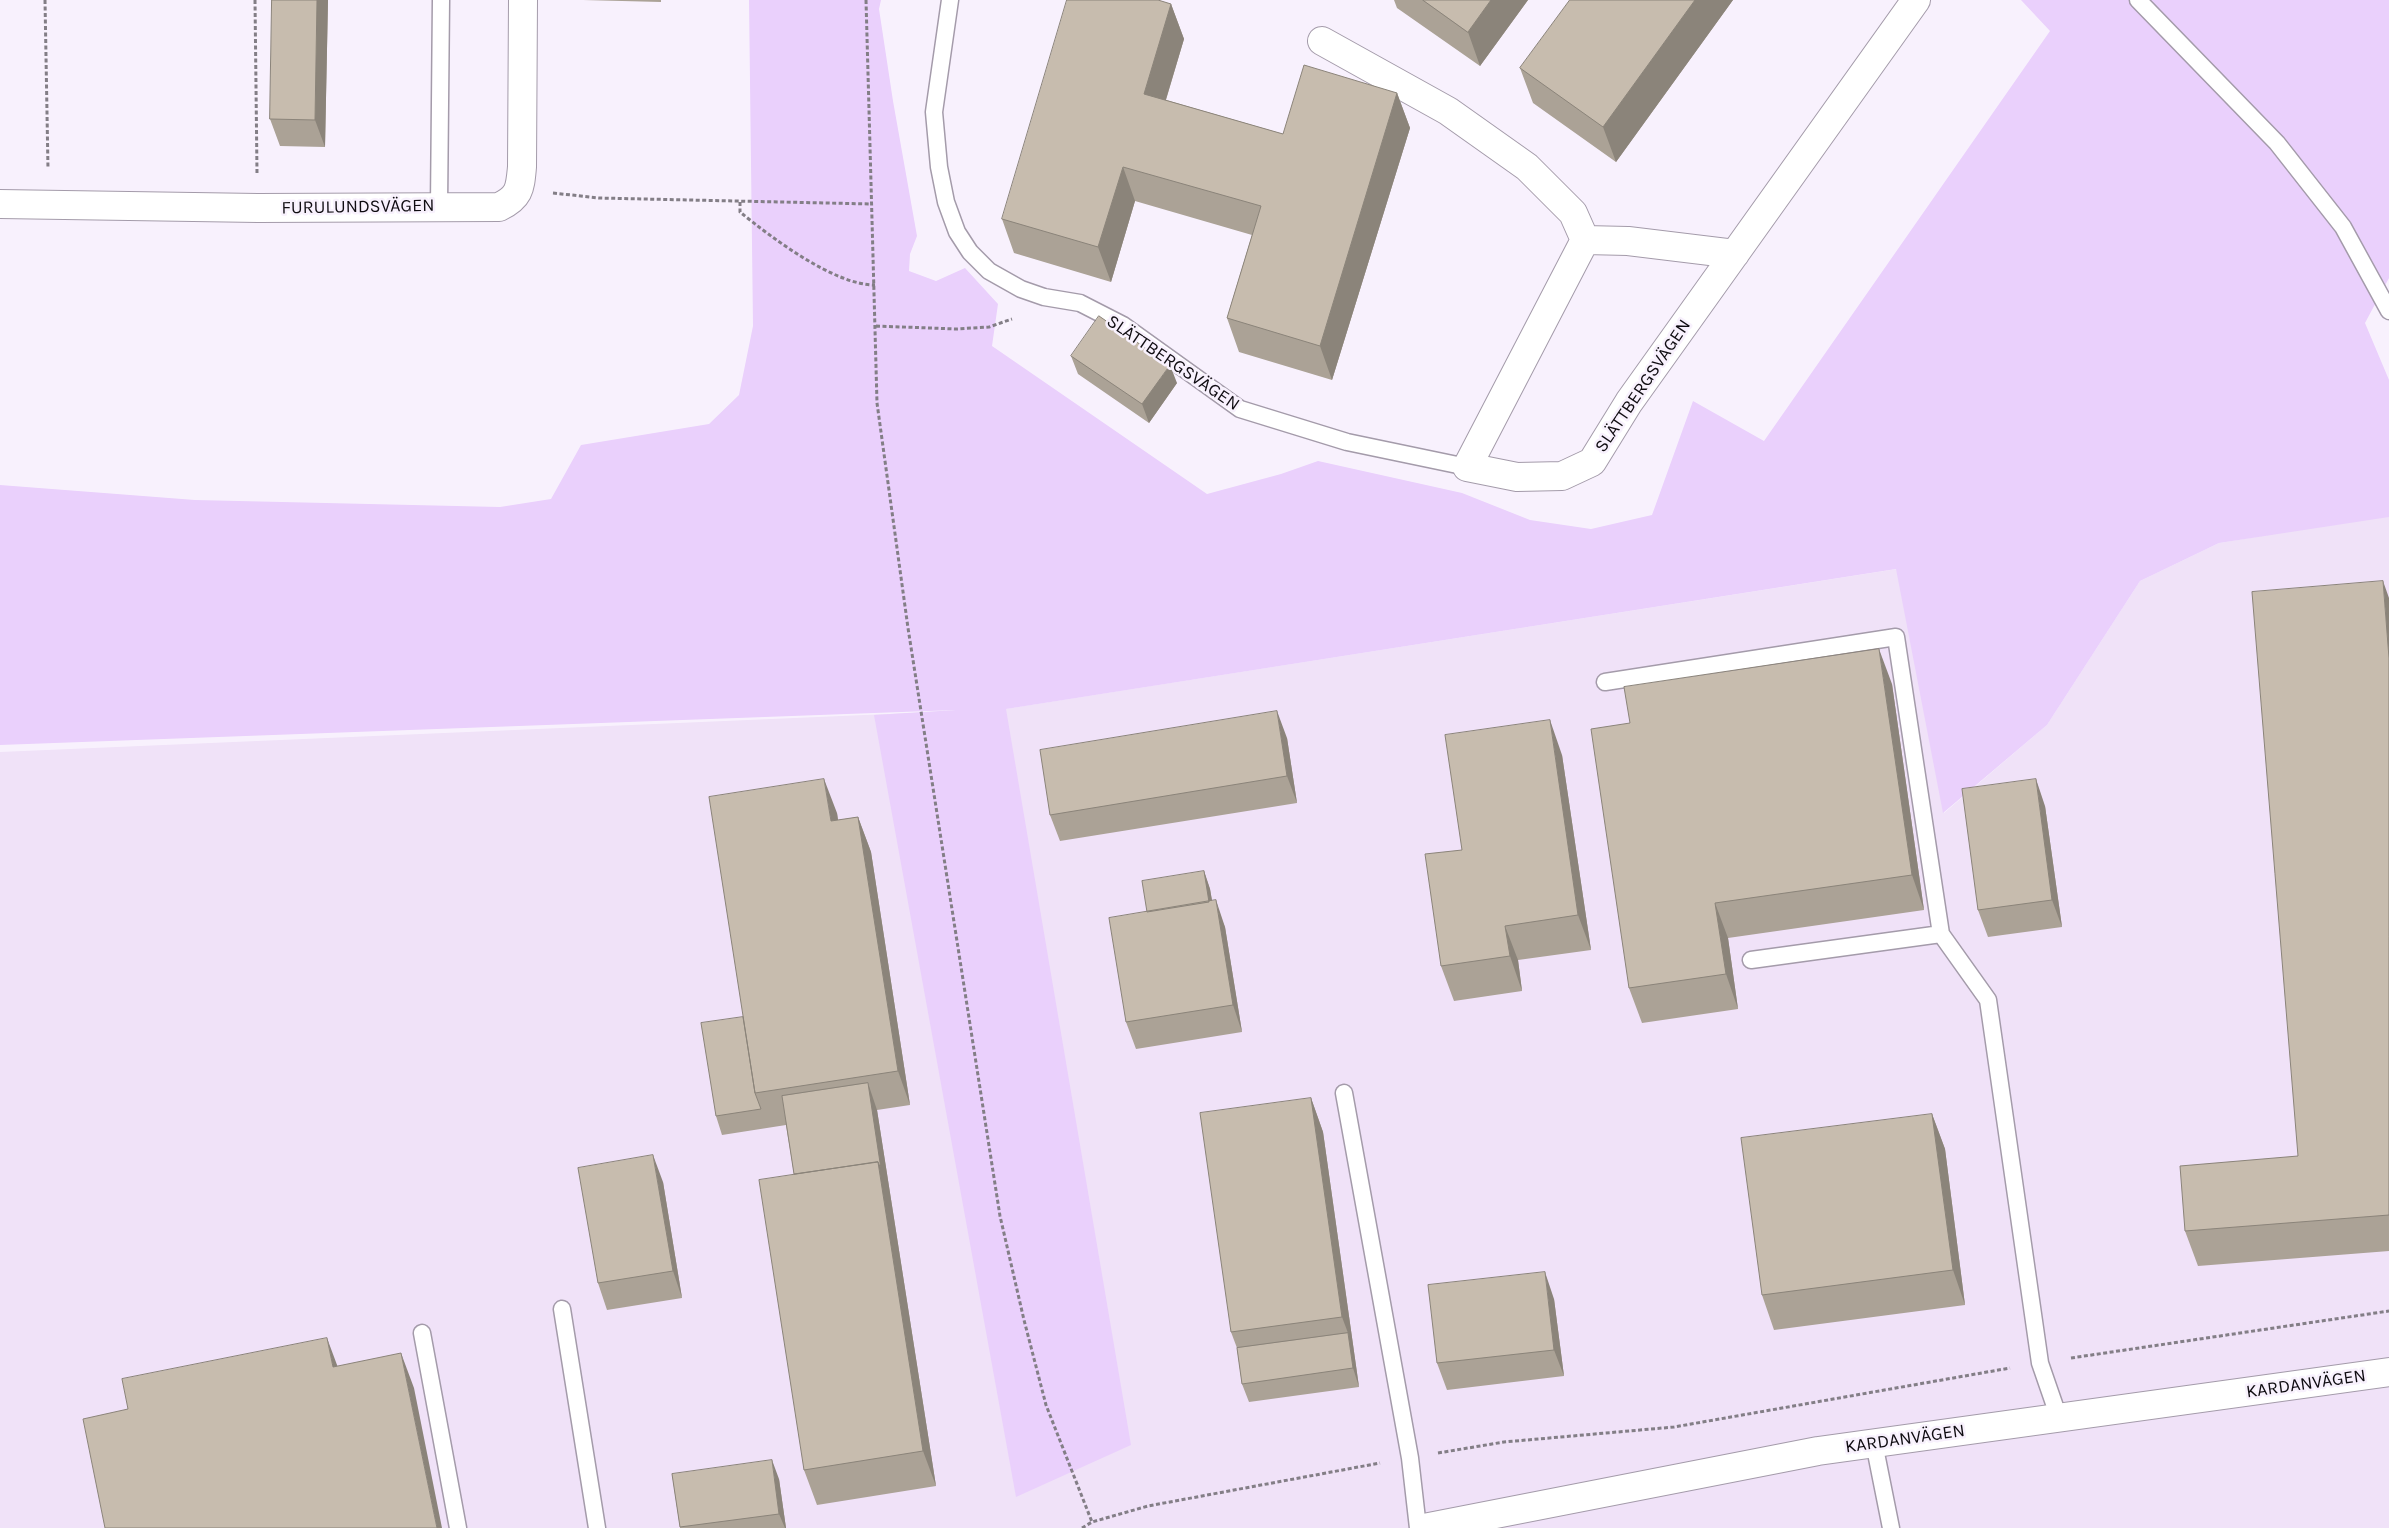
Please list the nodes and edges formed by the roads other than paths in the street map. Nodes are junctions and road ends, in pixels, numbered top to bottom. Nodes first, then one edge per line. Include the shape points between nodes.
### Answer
1 (441, 0) edge
2 (523, 0) edge
3 (950, 0) edge
4 (1916, 0) edge
5 (2138, 0) edge
6 (1322, 41) dead end
7 (0, 204) edge
8 (439, 206) junction
9 (1585, 240) junction
10 (1735, 254) junction
11 (2389, 311) edge
12 (1467, 467) junction
13 (1605, 682) dead end
14 (1941, 934) junction
15 (1751, 960) dead end
16 (1344, 1093) dead end
17 (562, 1309) dead end
18 (422, 1333) dead end
19 (2389, 1372) edge
20 (2059, 1418) junction
21 (1874, 1444) junction
22 (458, 1528) edge
23 (597, 1528) edge
24 (1418, 1528) edge
25 (1424, 1528) edge
26 (1891, 1528) edge

1 - 8 lane
2 - 8 street, FURULUNDSVÄGEN via 520,189 510,202 499,207
3 - 12 lane, SLÄTTBERGSVÄGEN via 934,112 939,167 946,202 957,232 970,252 990,271 1021,289 1044,298 1080,304 1122,325 1240,409 1347,442
4 - 10 street, SLÄTTBERGSVÄGEN
5 - 11 lane via 2277,143 2343,227
6 - 9 street via 1448,111 1527,167 1573,213
7 - 8 street, FURULUNDSVÄGEN via 258,208
9 - 10 street via 1628,241
9 - 12 street
10 - 12 street, SLÄTTBERGSVÄGEN via 1630,402 1592,462 1562,476 1517,477
13 - 14 lane via 1896,637
14 - 15 lane
14 - 20 lane via 1988,1000 2040,1363
16 - 24 lane via 1410,1458
17 - 23 lane
18 - 22 lane
19 - 20 street, KARDANVÄGEN
20 - 21 street, KARDANVÄGEN
21 - 25 street, KARDANVÄGEN via 1818,1451
21 - 26 lane

